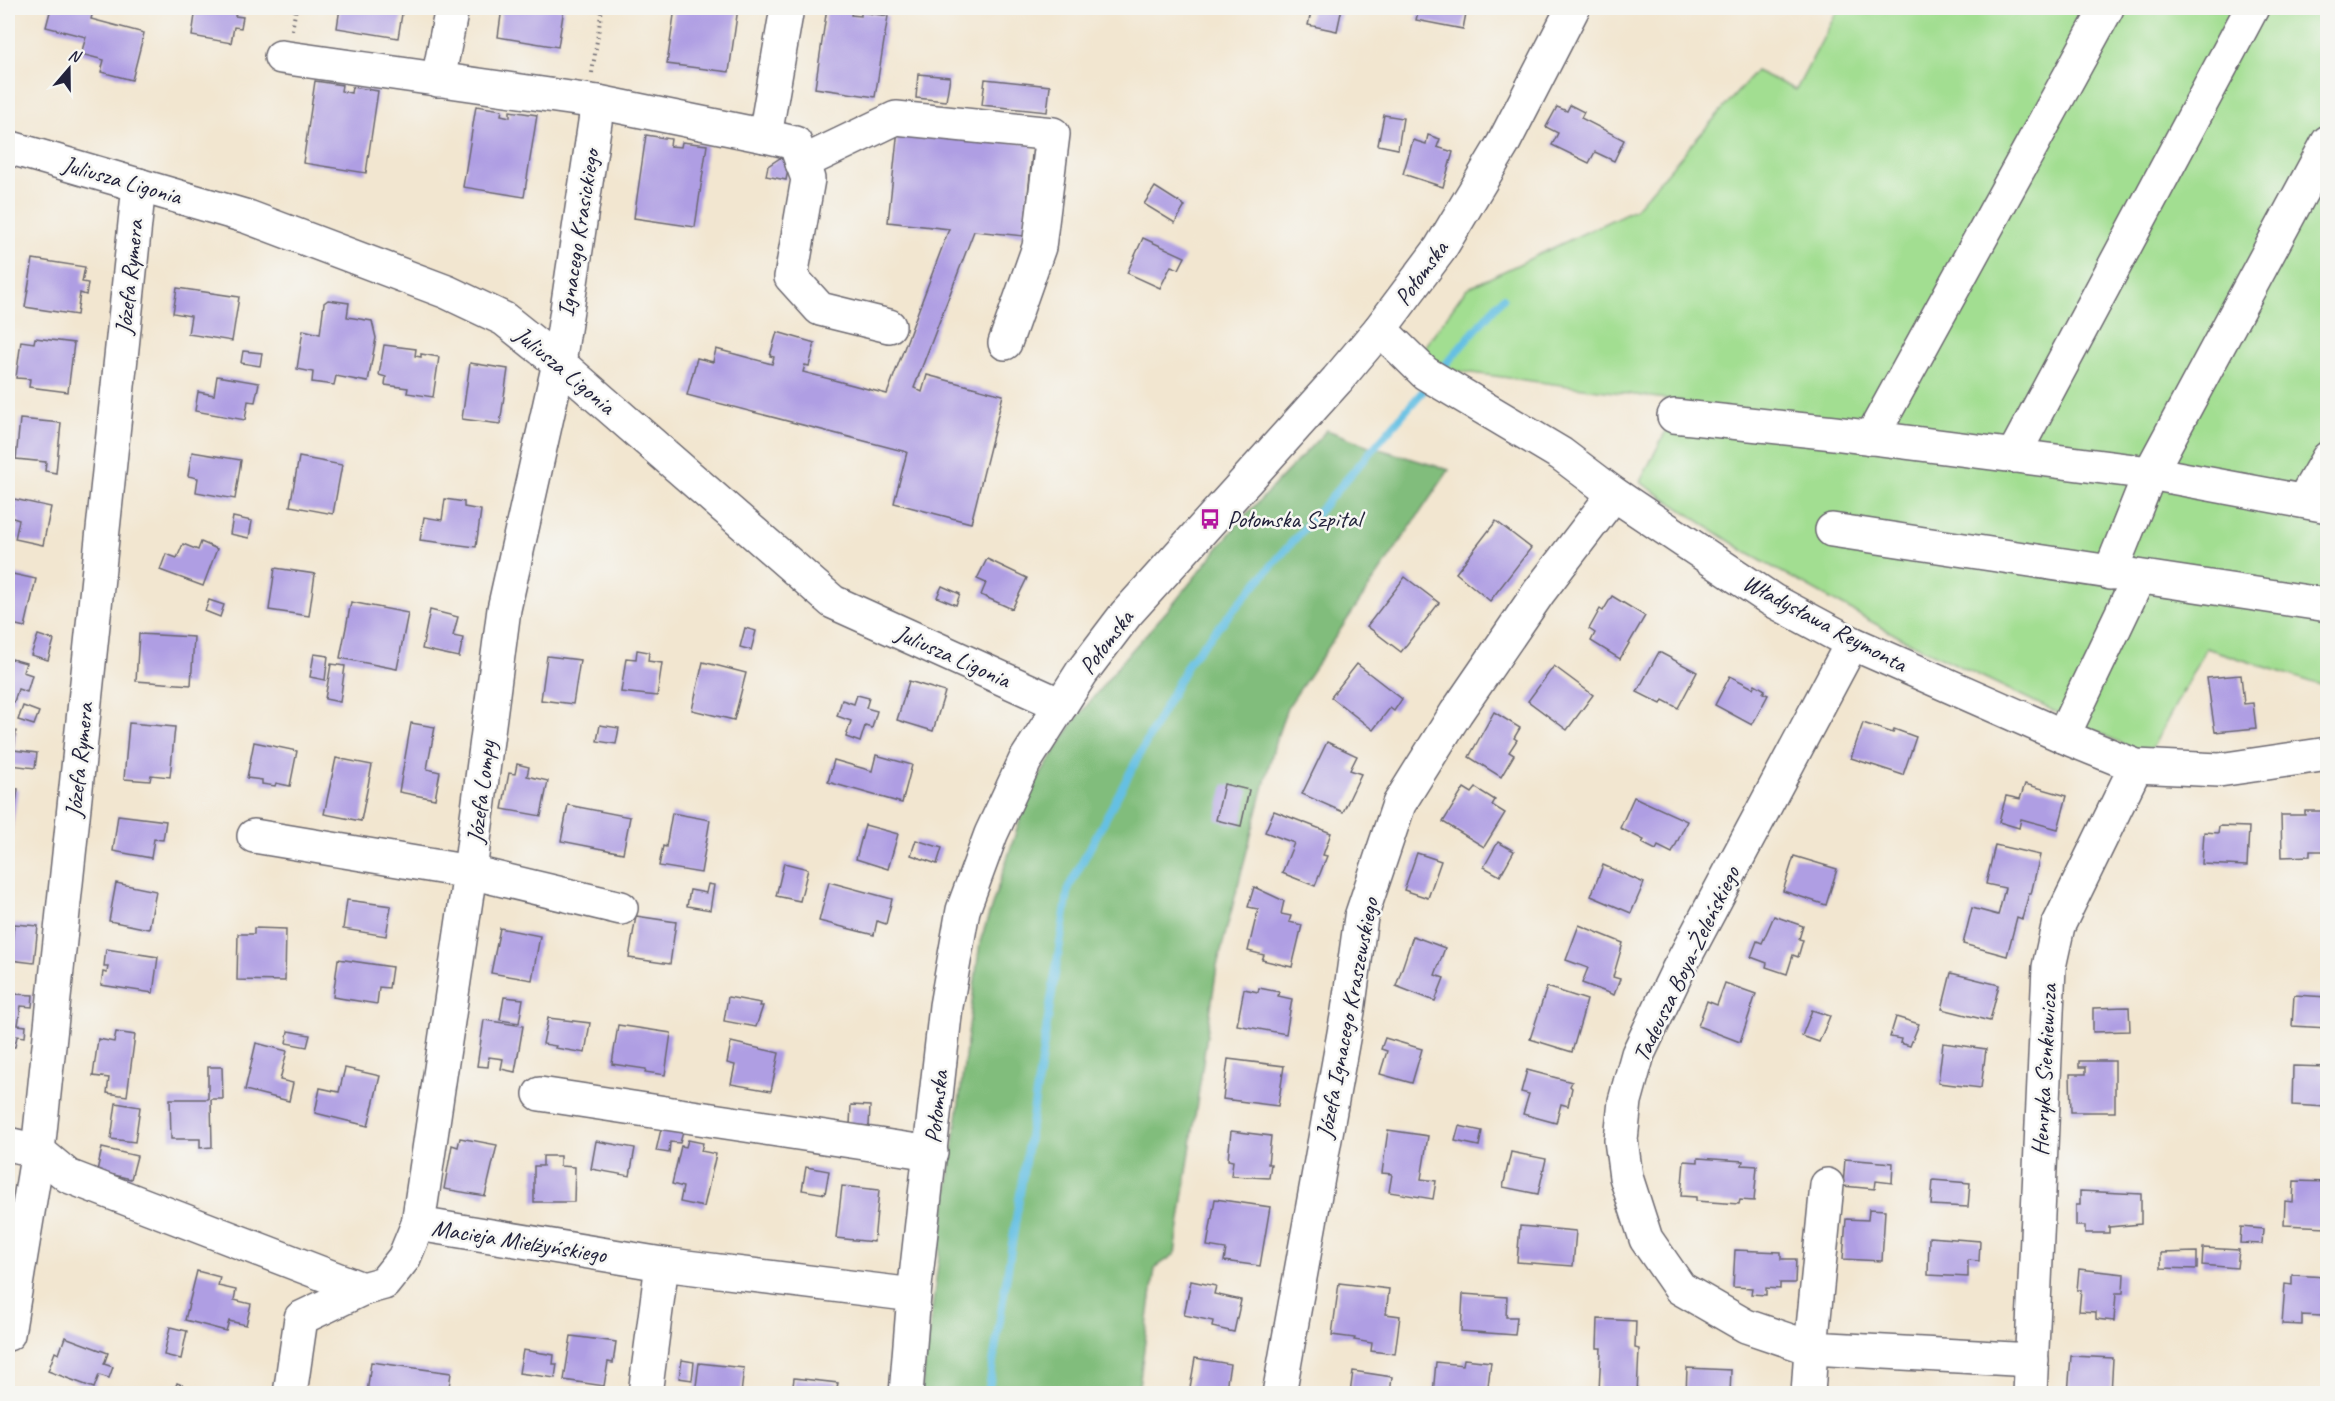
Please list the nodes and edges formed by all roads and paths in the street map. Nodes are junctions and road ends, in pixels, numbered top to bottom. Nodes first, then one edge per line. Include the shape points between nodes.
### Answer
1 (452, 8) edge
2 (602, 8) edge
3 (787, 8) edge
4 (1573, 8) edge
5 (2107, 8) edge
6 (2252, 8) edge
7 (281, 57) dead end
8 (438, 80) junction
9 (593, 102) junction
10 (765, 136) junction
11 (2328, 141) edge
12 (8, 147) edge
13 (802, 163) junction
14 (139, 185) junction
15 (889, 326) dead end
16 (1380, 329) junction
17 (1005, 343) dead end
18 (559, 363) junction
19 (1674, 416) dead end
20 (1871, 438) junction
21 (2013, 456) junction
22 (2328, 458) edge
23 (2150, 473) junction
24 (1614, 494) junction
25 (2315, 504) edge
26 (1832, 530) dead end
27 (2124, 575) junction
28 (2328, 605) edge
29 (1852, 643) junction
30 (1061, 705) junction
31 (2062, 736) junction
32 (2328, 754) edge
33 (2136, 766) junction
34 (254, 836) dead end
35 (470, 872) junction
36 (621, 908) dead end
37 (540, 1094) dead end
38 (23, 1148) edge
39 (931, 1153) junction
40 (1827, 1185) dead end
41 (418, 1224) junction
42 (662, 1264) junction
43 (362, 1289) junction
44 (914, 1296) junction
45 (8, 1334) edge
46 (1811, 1348) junction
47 (2032, 1360) junction
48 (290, 1394) edge
49 (645, 1394) edge
50 (906, 1394) edge
51 (1279, 1394) edge
52 (1808, 1394) edge
53 (2030, 1394) edge

1 - 8 street
2 - 9 path
3 - 10 street
4 - 16 street, Połomska via 1503,144 1440,249
5 - 20 street
6 - 21 street
7 - 8 street
8 - 9 street
9 - 10 street
9 - 18 street, Ignacego Krasickiego
10 - 13 street via 795,143
11 - 23 street
12 - 14 street, Juliusza Ligonia
13 - 15 street via 808,179 791,276 820,309
13 - 17 street via 896,118 1053,134 1040,247
14 - 18 street, Juliusza Ligonia via 248,217 447,292 504,319
14 - 38 street, Józefa Rymera
16 - 24 street, Władysława Reymonta via 1425,373 1561,454
16 - 30 street, Połomska via 1126,614
18 - 30 street, Juliusza Ligonia via 833,602
18 - 35 street, Józefa Lompy via 504,609
19 - 20 street
20 - 21 street
21 - 23 street
22 - 25 street
23 - 25 street
23 - 27 street
24 - 29 street, Władysława Reymonta via 1772,600
24 - 51 street, Józefa Ignacego Kraszewskiego via 1539,592 1399,804 1361,917 1348,1011
26 - 27 street
27 - 28 street
27 - 31 street
29 - 31 street, Władysława Reymonta
29 - 46 street, Tadeusza Boya-Żeleńskiego via 1678,970 1638,1054 1625,1101 1621,1140 1626,1177 1646,1239 1680,1288 1746,1326
30 - 39 street, Połomska via 1025,761 990,834 963,910 946,1006
31 - 33 street, Władysława Reymonta
32 - 33 street, Władysława Reymonta via 2219,770
33 - 47 street, Henryka Sienkiewicza via 2058,926 2049,968
34 - 35 street
35 - 36 street
35 - 41 street, Józefa Lompy
37 - 39 street
38 - 43 street via 68,1176
38 - 45 street, Józefa Rymera
39 - 44 street, Połomska
40 - 46 street
41 - 42 street, Macieja Mielżyńskiego
41 - 43 street, Macieja Mielżyńskiego via 404,1258 384,1283
42 - 44 street, Macieja Mielżyńskiego
42 - 49 street
43 - 48 street via 301,1318
44 - 50 street, Połomska
46 - 47 street, Tadeusza Boya-Żeleńskiego
46 - 52 street
47 - 53 street, Henryka Sienkiewicza

